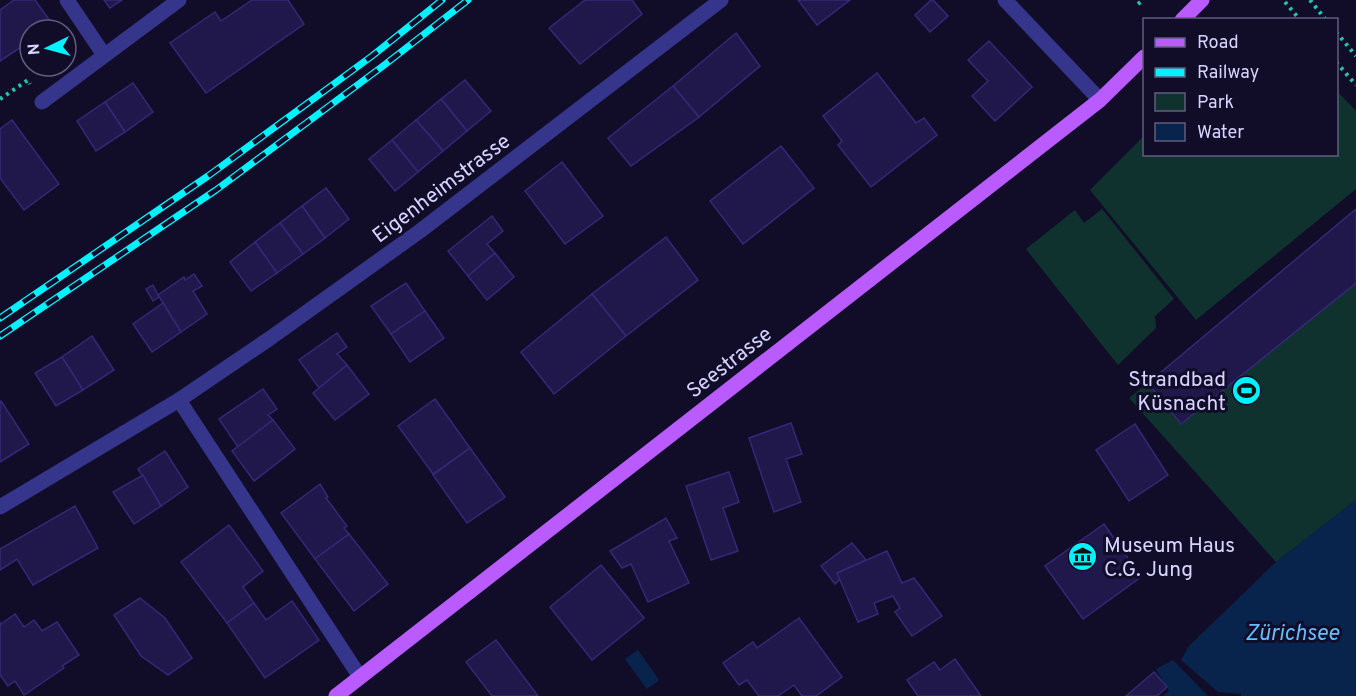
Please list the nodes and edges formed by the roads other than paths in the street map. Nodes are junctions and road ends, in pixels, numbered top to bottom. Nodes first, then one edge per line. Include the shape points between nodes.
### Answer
1 (67, 0) edge
2 (178, 0) edge
3 (721, 0) edge
4 (1005, 0) edge
5 (1202, 0) edge
6 (1184, 18) edge
7 (104, 55) junction
8 (1143, 58) edge
9 (1100, 100) junction
10 (42, 102) dead end
11 (179, 400) junction
12 (0, 507) edge
13 (360, 677) junction
14 (336, 696) edge

1 - 7 street
2 - 7 street
3 - 11 street, Eigenheimstrasse via 420,231
4 - 9 street
5 - 6 main road
7 - 10 street
8 - 9 main road, Seestrasse
9 - 13 main road, Seestrasse
11 - 12 street, Eigenheimstrasse
11 - 13 street
13 - 14 main road, Seestrasse

